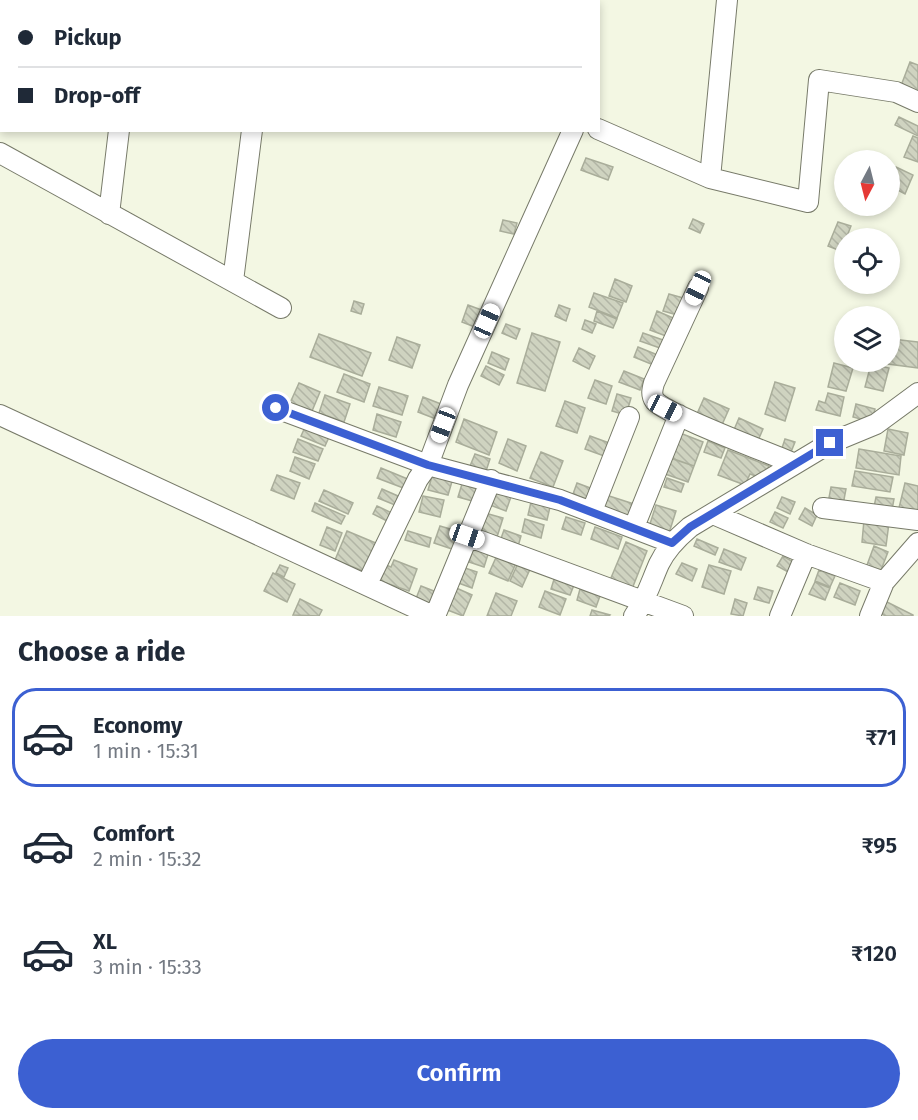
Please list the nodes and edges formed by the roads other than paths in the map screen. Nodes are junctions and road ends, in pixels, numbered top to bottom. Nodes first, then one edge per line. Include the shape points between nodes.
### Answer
1 (727, 0) edge
2 (918, 102) edge
3 (600, 130) edge
4 (119, 132) edge
5 (252, 132) edge
6 (572, 132) edge
7 (0, 153) edge
8 (710, 178) junction
9 (110, 214) junction
10 (233, 281) junction
11 (698, 288) dead end
12 (281, 308) dead end
13 (918, 393) edge
14 (276, 408) dead end
15 (0, 415) edge
16 (679, 415) junction
17 (629, 417) dead end
18 (795, 464) junction
19 (428, 465) junction
20 (491, 480) junction
21 (823, 508) dead end
22 (592, 511) junction
23 (713, 514) junction
24 (918, 520) edge
25 (634, 527) junction
26 (467, 536) junction
27 (672, 543) junction
28 (918, 543) edge
29 (806, 554) junction
30 (884, 582) junction
31 (367, 584) junction
32 (639, 610) edge
33 (434, 616) edge
34 (684, 616) edge
35 (780, 616) edge
36 (870, 616) edge

1 - 8 street
2 - 8 street via 896,92 819,80 808,202
3 - 8 street
4 - 9 street
5 - 10 street
6 - 19 street via 458,385
7 - 9 street
9 - 10 street
10 - 12 street
11 - 16 street via 652,393 655,400
13 - 18 street via 876,424 830,443
14 - 19 street
15 - 31 street
16 - 18 street
16 - 25 street
17 - 22 street
18 - 23 street
19 - 20 street
19 - 31 street
20 - 22 street
20 - 26 street
21 - 24 street
22 - 25 street
23 - 27 street
23 - 29 street
25 - 27 street
26 - 32 street via 570,573
26 - 33 street
27 - 32 street
28 - 30 street
29 - 30 street
29 - 35 street
30 - 36 street
31 - 33 street
32 - 34 street

